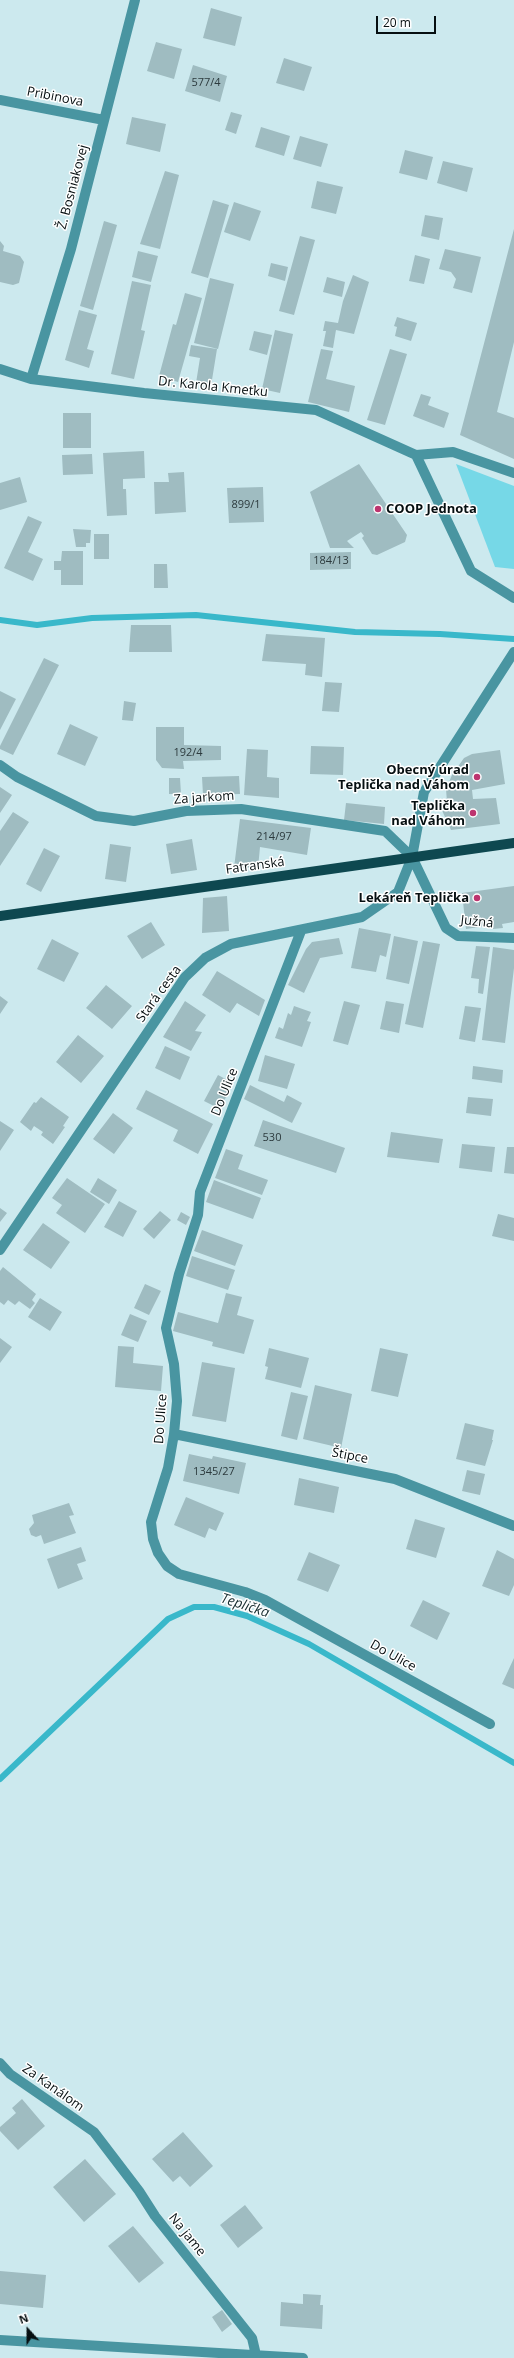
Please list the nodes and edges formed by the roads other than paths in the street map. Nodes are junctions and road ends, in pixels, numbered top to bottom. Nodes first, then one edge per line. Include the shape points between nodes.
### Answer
1 (135, 0) edge
2 (0, 100) edge
3 (104, 120) junction
4 (0, 369) edge
5 (31, 379) junction
6 (416, 454) junction
7 (514, 474) edge
8 (514, 598) edge
9 (514, 652) edge
10 (0, 764) edge
11 (514, 844) edge
12 (412, 857) junction
13 (0, 916) edge
14 (301, 931) junction
15 (514, 938) edge
16 (0, 1250) edge
17 (174, 1434) junction
18 (514, 1526) edge
19 (490, 1724) dead end
20 (0, 2063) edge
21 (94, 2132) joint
22 (0, 2340) edge
23 (256, 2355) junction
24 (303, 2358) edge

1 - 3 street, Ž. Bosniakovej
2 - 3 street, Pribinova
3 - 5 street, Ž. Bosniakovej via 70,249
4 - 5 street, Dr. Karola Kmeťku
5 - 6 street, Dr. Karola Kmeťku via 316,410
6 - 7 street via 453,452
6 - 8 street via 470,571
9 - 12 street, Stará cesta via 424,792
10 - 12 street, Za jarkom via 18,777 96,816 134,821 186,811 241,809 385,831
11 - 12 main road, Fatranská
12 - 13 main road, Fatranská
12 - 14 street, Stará cesta via 398,892 362,917
12 - 15 street, Južná via 446,928 458,936
14 - 16 street, Stará cesta via 231,944 205,958 185,977
14 - 17 street, Do Ulice via 200,1192 198,1214 179,1274 166,1328 174,1364 177,1401
17 - 18 street, Štipce via 395,1479
17 - 19 street, Do Ulice via 168,1468 151,1522 158,1553 167,1566 179,1574 265,1600
20 - 21 street, Za Kanálom via 10,2074
21 - 23 street, Na jame via 155,2216 252,2338
22 - 23 street
23 - 24 street

